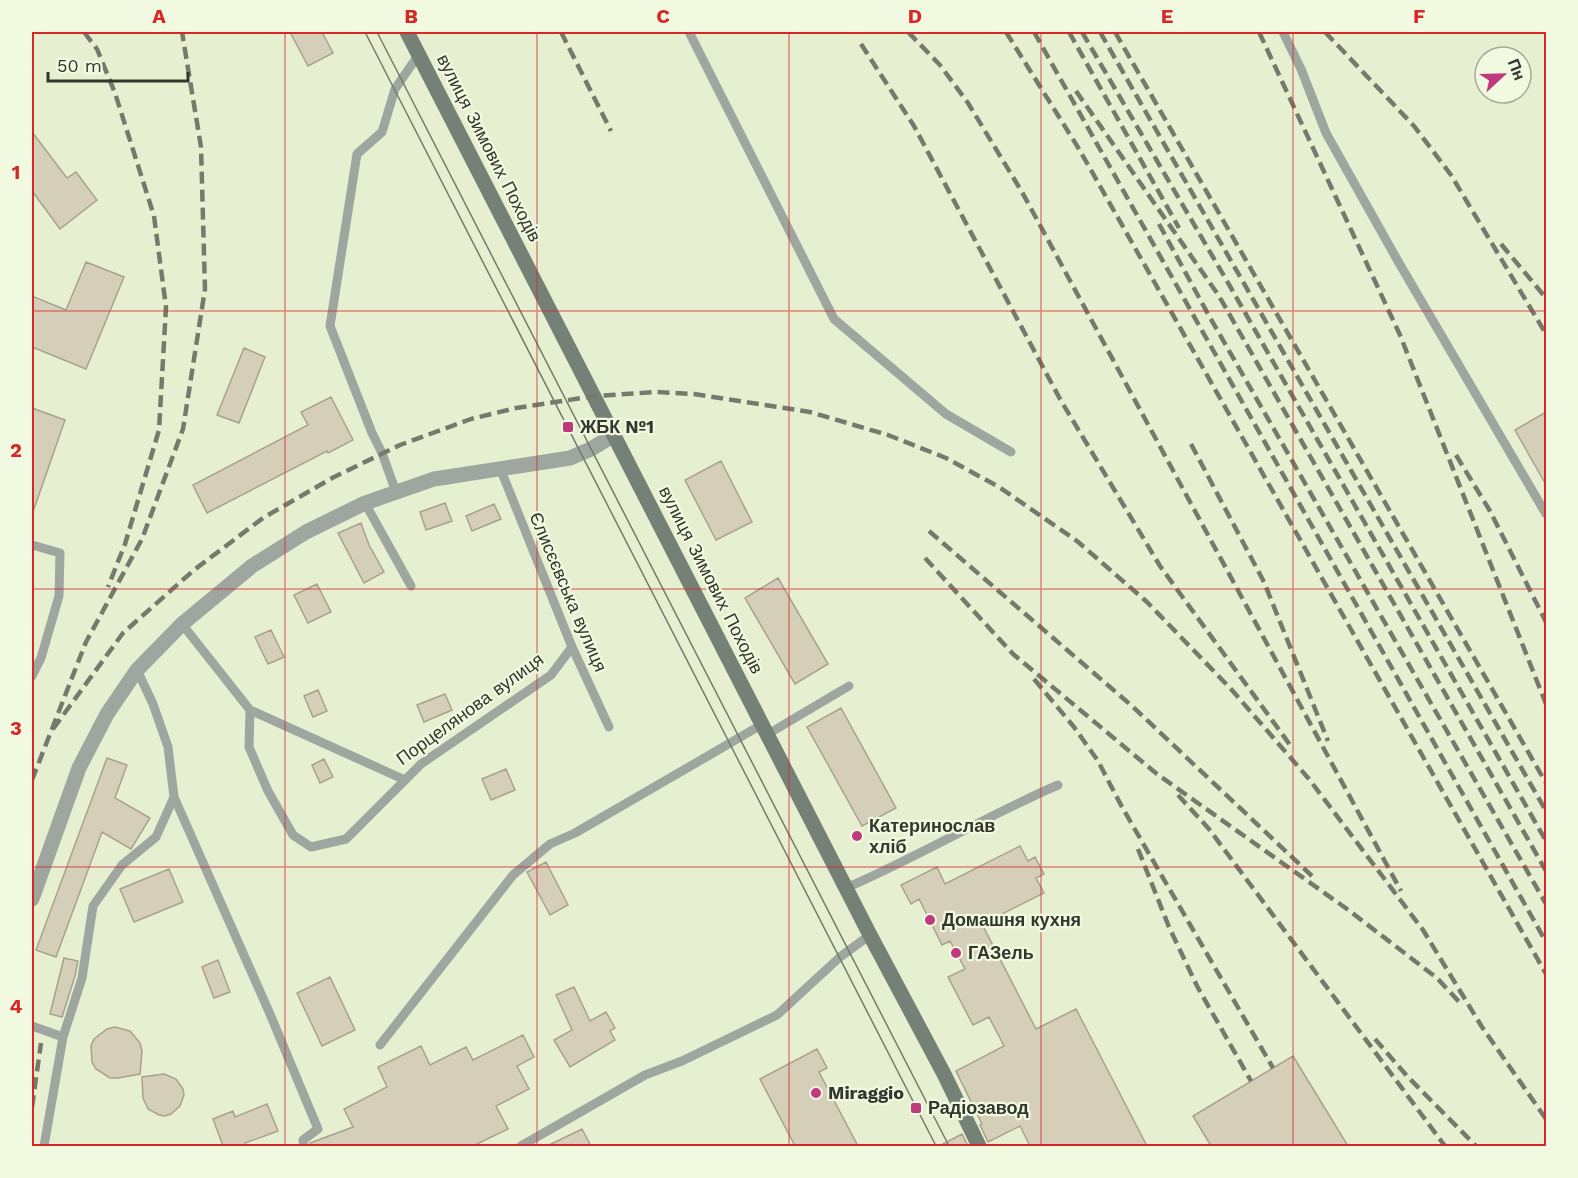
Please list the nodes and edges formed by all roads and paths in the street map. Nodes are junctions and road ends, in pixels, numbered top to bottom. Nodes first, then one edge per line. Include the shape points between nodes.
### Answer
1 (407, 32) edge
2 (689, 32) edge
3 (1282, 32) edge
4 (419, 54) junction
5 (614, 435) junction
6 (1011, 452) dead end
7 (500, 468) junction
8 (396, 492) junction
9 (365, 503) junction
10 (1546, 514) edge
11 (32, 545) edge
12 (411, 586) dead end
13 (182, 624) junction
14 (572, 647) junction
15 (137, 670) junction
16 (32, 676) edge
17 (849, 686) dead end
18 (250, 710) junction
19 (609, 727) dead end
20 (766, 729) junction
21 (405, 780) junction
22 (1058, 785) dead end
23 (174, 797) junction
24 (35, 882) edge
25 (846, 888) junction
26 (32, 899) edge
27 (870, 935) junction
28 (32, 1026) edge
29 (63, 1037) junction
30 (380, 1045) dead end
31 (44, 1146) edge
32 (304, 1146) edge
33 (521, 1146) edge
34 (979, 1146) edge

1 - 4 main road, вулиця Зимових Походів
2 - 6 lane via 834,319 946,414
3 - 10 lane via 1326,133
4 - 5 main road, вулиця Зимових Походів
4 - 8 lane via 395,89 382,132 357,154 330,326
5 - 7 street via 570,458
5 - 20 main road, вулиця Зимових Походів
7 - 8 street via 434,479
7 - 14 lane, Єлисєєвська вулиця
8 - 9 street
9 - 12 lane
9 - 13 street via 306,532 252,566
11 - 16 lane via 60,554 59,597
13 - 15 street
13 - 18 lane
14 - 19 lane, Єлисєєвська вулиця
14 - 21 lane, Порцелянова вулиця via 551,675 421,764
15 - 23 lane via 168,747
15 - 24 street via 107,714 79,768
17 - 20 lane
18 - 21 lane, Порцелянова вулиця
18 - 21 lane via 249,747 268,792 293,835 311,847 346,839
20 - 25 main road, вулиця Зимових Походів
20 - 30 lane via 550,844 513,875
22 - 25 lane
23 - 29 lane via 156,837 122,864 93,906 82,978
23 - 32 lane via 318,1129 303,1140
24 - 26 street
25 - 27 main road, вулиця Зимових Походів
27 - 33 lane via 777,1014 645,1075
27 - 34 main road, вулиця Зимових Походів
28 - 29 lane
29 - 31 lane

